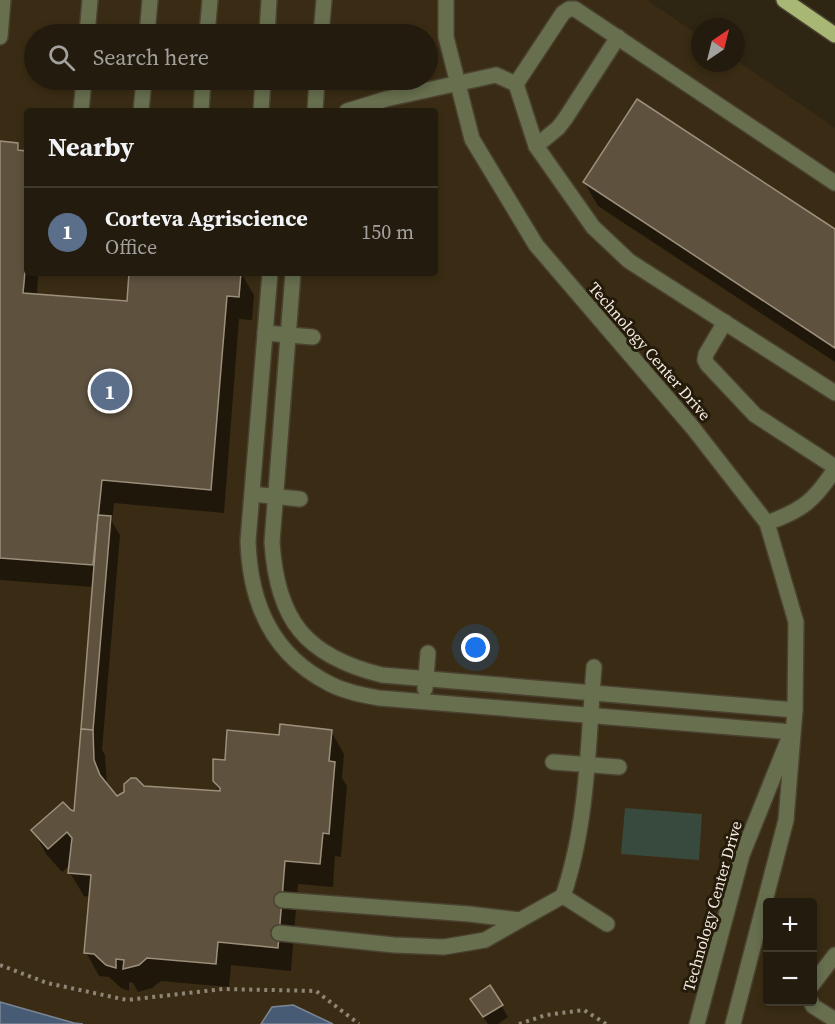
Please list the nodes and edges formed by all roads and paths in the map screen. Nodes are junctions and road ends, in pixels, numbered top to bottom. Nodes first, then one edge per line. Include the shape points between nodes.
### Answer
1 (3, 0) edge
2 (90, 0) edge
3 (150, 0) edge
4 (210, 0) edge
5 (269, 0) edge
6 (324, 0) edge
7 (446, 0) edge
8 (784, 0) edge
9 (88, 24) edge
10 (148, 24) edge
11 (208, 24) edge
12 (268, 24) edge
13 (322, 24) edge
14 (835, 34) edge
15 (0, 37) edge
16 (618, 37) junction
17 (457, 82) junction
18 (516, 84) junction
19 (438, 87) edge
20 (83, 90) edge
21 (143, 90) edge
22 (202, 90) edge
23 (262, 90) edge
24 (316, 90) edge
25 (427, 90) edge
26 (81, 108) edge
27 (141, 108) edge
28 (201, 108) edge
29 (261, 108) edge
30 (315, 108) edge
31 (358, 108) edge
32 (536, 146) junction
33 (835, 183) edge
34 (270, 276) edge
35 (293, 276) edge
36 (725, 322) junction
37 (265, 333) junction
38 (288, 335) junction
39 (313, 337) dead end
40 (835, 393) edge
41 (835, 468) edge
42 (252, 495) junction
43 (276, 497) junction
44 (300, 499) dead end
45 (767, 524) junction
46 (428, 653) dead end
47 (594, 667) dead end
48 (426, 679) junction
49 (592, 693) junction
50 (424, 702) junction
51 (795, 710) junction
52 (590, 716) junction
53 (792, 732) junction
54 (553, 762) dead end
55 (587, 765) junction
56 (619, 767) dead end
57 (563, 896) junction
58 (282, 900) dead end
59 (520, 920) junction
60 (608, 924) dead end
61 (279, 933) dead end
62 (835, 955) edge
63 (0, 965) edge
64 (817, 980) edge
65 (813, 1006) edge
66 (835, 1020) edge
67 (359, 1024) edge
68 (519, 1024) edge
69 (606, 1024) edge
70 (697, 1024) edge
71 (733, 1024) edge

1 - 15 street
2 - 9 street
3 - 10 street
4 - 11 street
5 - 12 street
6 - 13 street
7 - 17 street, Technology Center Drive via 446,37
8 - 14 main road
16 - 18 street via 575,9 568,9
16 - 32 street via 565,119
16 - 33 street
17 - 18 street via 496,75
17 - 19 street
17 - 45 street, Technology Center Drive via 472,139 536,246 693,428
18 - 32 street
20 - 26 street
21 - 27 street
22 - 28 street
23 - 29 street
24 - 30 street
25 - 31 street
32 - 36 street via 593,227 629,261
34 - 37 street
35 - 38 street
36 - 40 street
36 - 41 street via 706,354 707,364 755,416
37 - 38 street
37 - 42 street
38 - 39 street
38 - 43 street
41 - 45 street via 809,503
42 - 43 street
42 - 50 street via 248,542 253,588 261,614 290,656 331,685 354,693
43 - 44 street
43 - 48 street via 272,542 276,583 283,604 308,639 342,663 382,675
45 - 51 street, Technology Center Drive via 796,622
46 - 48 street
47 - 49 street
48 - 49 street
48 - 50 street
49 - 51 street
49 - 52 street
50 - 52 street
51 - 53 street, Technology Center Drive
52 - 53 street
52 - 55 street
53 - 70 street, Technology Center Drive via 742,855
53 - 71 street, Technology Center Drive via 786,820
54 - 55 street
55 - 56 street
55 - 57 street via 572,870
57 - 59 street
57 - 60 street
58 - 59 street
59 - 61 street via 485,940 444,947
62 - 64 street
63 - 67 path via 47,983 127,1000 222,989 316,991
65 - 66 street
68 - 69 path via 546,1015 584,1010

